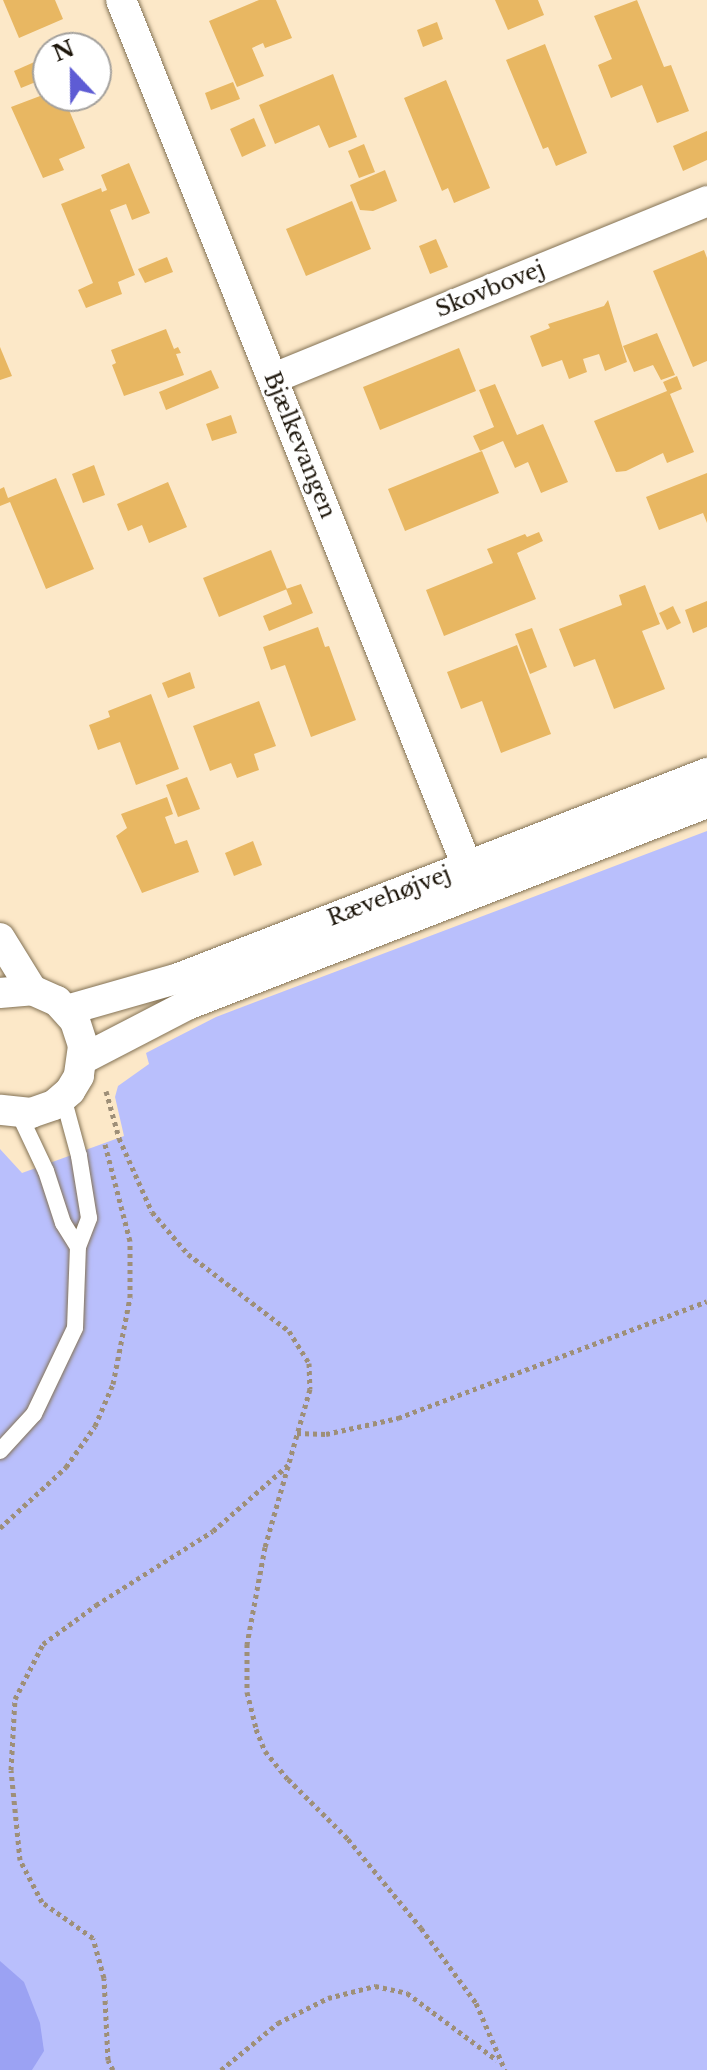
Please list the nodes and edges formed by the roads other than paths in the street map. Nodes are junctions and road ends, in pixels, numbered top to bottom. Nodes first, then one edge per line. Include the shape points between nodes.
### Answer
1 (121, 0) edge
2 (707, 201) edge
3 (274, 378) junction
4 (707, 773) edge
5 (707, 803) edge
6 (471, 878) junction
7 (0, 938) edge
8 (32, 990) junction
9 (0, 993) edge
10 (67, 1010) junction
11 (89, 1056) junction
12 (63, 1097) junction
13 (10, 1112) edge
14 (78, 1247) junction
15 (0, 1451) edge

1 - 3 street, Bjælkevangen
2 - 3 street, Skovbovej
3 - 6 street, Bjælkevangen
4 - 6 street, Rævehøjvej
5 - 6 street, Rævehøjvej
6 - 10 street, Rævehøjvej via 176,979
6 - 11 street, Rævehøjvej via 187,1005
7 - 8 street
8 - 9 street
8 - 10 street
10 - 11 street
11 - 12 street
12 - 13 street via 43,1110
12 - 14 lane via 89,1218
13 - 14 lane via 46,1171 63,1223
14 - 15 lane via 75,1328 34,1414

